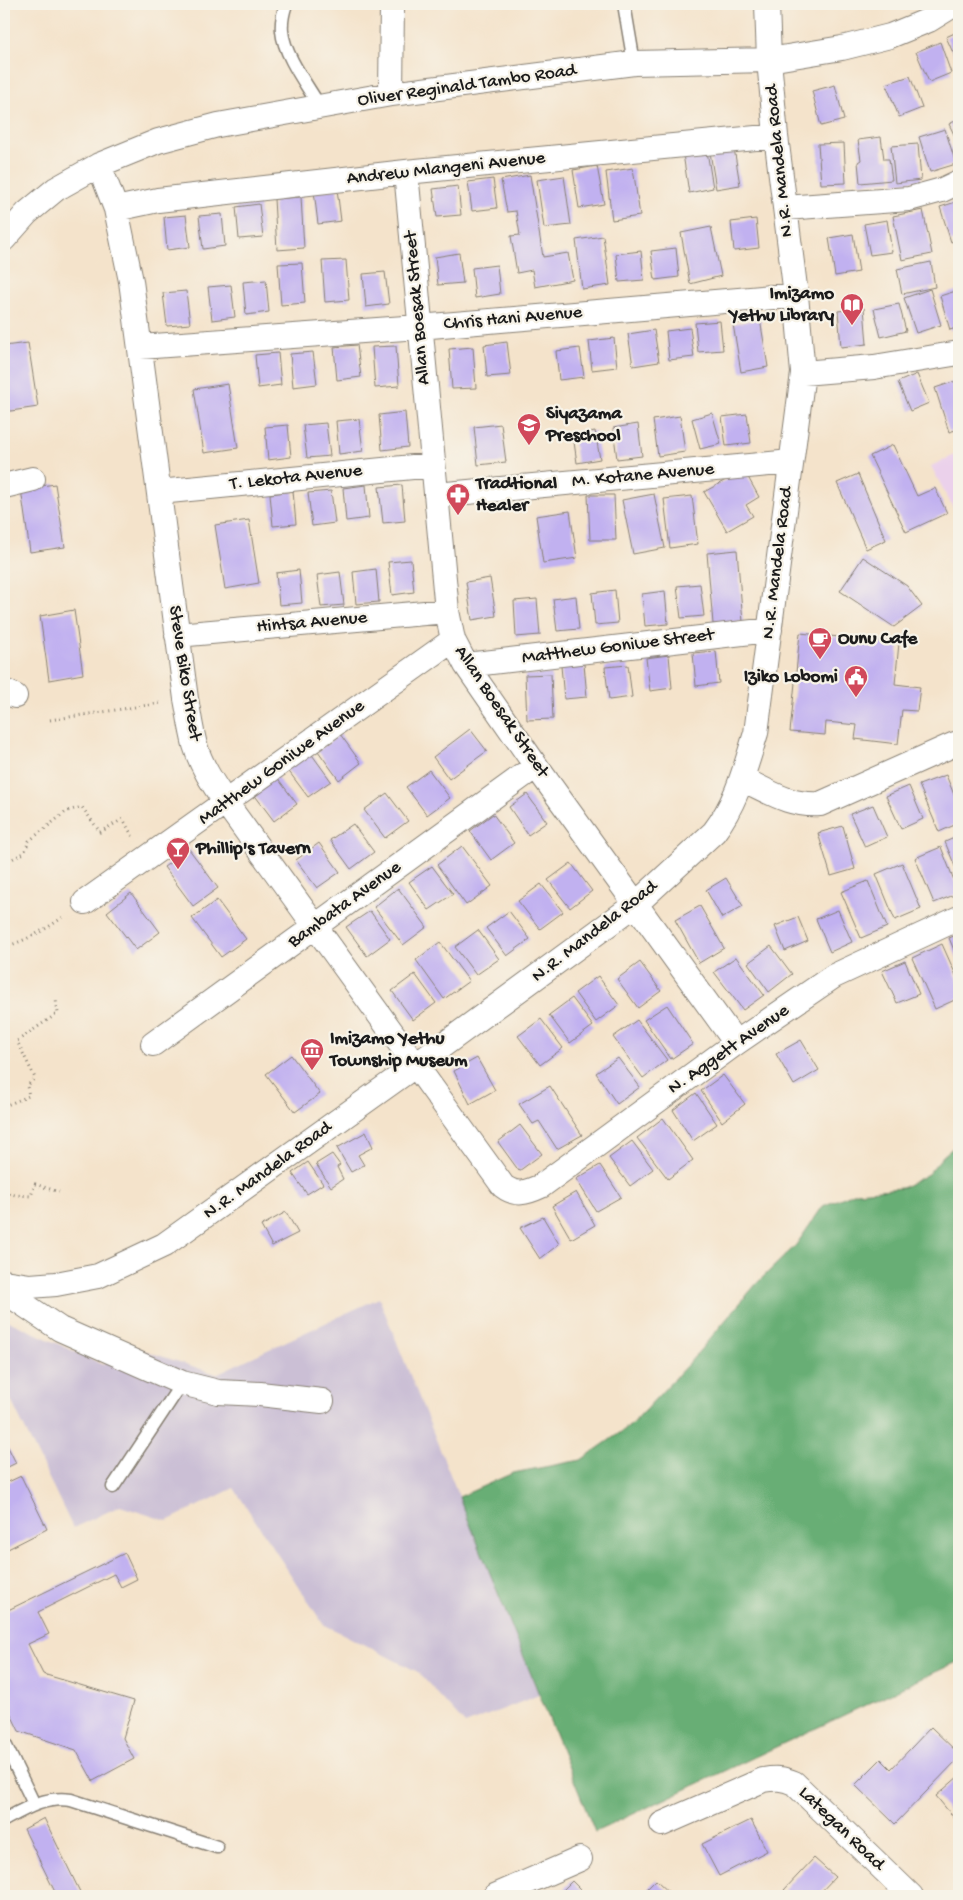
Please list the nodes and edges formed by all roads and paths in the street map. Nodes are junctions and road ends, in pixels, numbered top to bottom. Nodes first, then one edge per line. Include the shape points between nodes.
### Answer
1 (286, 4) edge
2 (392, 4) edge
3 (624, 4) edge
4 (767, 4) edge
5 (955, 4) edge
6 (769, 60) junction
7 (634, 63) junction
8 (391, 94) junction
9 (320, 107) junction
10 (776, 136) junction
11 (99, 165) junction
12 (406, 172) junction
13 (959, 182) edge
14 (785, 208) junction
15 (116, 209) junction
16 (4, 239) edge
17 (796, 295) junction
18 (419, 327) junction
19 (140, 347) junction
20 (959, 353) edge
21 (803, 373) junction
22 (791, 462) junction
23 (432, 465) junction
24 (33, 479) dead end
25 (4, 486) edge
26 (159, 492) junction
27 (436, 495) junction
28 (446, 611) junction
29 (770, 630) junction
30 (177, 636) junction
31 (453, 640) junction
32 (466, 665) junction
33 (186, 699) junction
34 (50, 720) dead end
35 (954, 746) edge
36 (536, 766) junction
37 (742, 779) junction
38 (226, 803) junction
39 (147, 858) junction
40 (4, 863) edge
41 (85, 902) joint
42 (636, 904) junction
43 (959, 918) edge
44 (316, 926) junction
45 (4, 947) edge
46 (56, 1000) dead end
47 (736, 1043) junction
48 (153, 1044) dead end
49 (416, 1065) junction
50 (4, 1106) edge
51 (509, 1191) joint
52 (4, 1192) edge
53 (59, 1192) dead end
54 (4, 1282) edge
55 (4, 1291) edge
56 (182, 1383) junction
57 (322, 1401) dead end
58 (113, 1487) dead end
59 (4, 1742) edge
60 (34, 1804) junction
61 (4, 1820) edge
62 (662, 1824) dead end
63 (218, 1847) dead end
64 (580, 1859) dead end
65 (495, 1896) edge
66 (911, 1896) edge

1 - 9 lane via 282,17 285,47
2 - 8 street
3 - 7 lane
4 - 6 street, N.R. Mandela Road
5 - 6 street, Oliver Reginald Tambo Road via 929,20 890,36
6 - 7 street, Oliver Reginald Tambo Road
6 - 10 street, N.R. Mandela Road
7 - 8 street, Oliver Reginald Tambo Road
8 - 9 street, Oliver Reginald Tambo Road
9 - 11 street, Oliver Reginald Tambo Road via 218,125 158,141
10 - 12 street, Andrew Mlangeni Avenue
10 - 14 street, N.R. Mandela Road
11 - 15 street, Steve Biko Street
11 - 16 street, Oliver Reginald Tambo Road via 56,189 27,213
12 - 15 street, Andrew Mlangeni Avenue via 158,200
12 - 18 street, Allan Boesak Street
13 - 14 street via 909,200
14 - 17 street, N.R. Mandela Road
15 - 19 street, Steve Biko Street
17 - 18 street, Chris Hani Avenue
17 - 21 street, N.R. Mandela Road
18 - 19 street, Chris Hani Avenue
18 - 23 street, Allan Boesak Street
19 - 26 street, Steve Biko Street
20 - 21 street via 874,367
21 - 22 street, N.R. Mandela Road
22 - 27 street, M. Kotane Avenue
22 - 29 street, N.R. Mandela Road
23 - 26 street, T. Lekota Avenue
23 - 27 street, Allan Boesak Street
24 - 25 street
26 - 30 street, Steve Biko Street
27 - 28 street, Allan Boesak Street
28 - 30 street, Hintsa Avenue
28 - 31 street, Allan Boesak Street
29 - 32 street, Matthew Goniwe Street
29 - 37 street, N.R. Mandela Road via 756,732
30 - 33 street, Steve Biko Street
31 - 32 street, Allan Boesak Street
31 - 38 street, Matthew Goniwe Avenue
32 - 36 street, Allan Boesak Street
33 - 34 path
33 - 38 street, Steve Biko Street via 199,758
35 - 37 street via 820,804 788,801
36 - 42 street, Allan Boesak Street
36 - 44 street, Bambata Avenue
37 - 42 street, N.R. Mandela Road via 724,819 714,832
38 - 39 street, Matthew Goniwe Avenue
38 - 44 street, Steve Biko Street
39 - 40 path via 123,819 100,832 82,807 68,811 29,841 24,853
39 - 41 street, Matthew Goniwe Avenue
41 - 45 path via 47,929 18,944
42 - 47 street, Allan Boesak Street
42 - 49 street, N.R. Mandela Road
43 - 47 street, N. Aggett Avenue via 834,976
44 - 48 street, Bambata Avenue
44 - 49 street, Steve Biko Street
46 - 50 path via 58,1013 17,1042 35,1078 27,1086 29,1096
47 - 51 street, N. Aggett Avenue via 541,1186 528,1192
49 - 51 street, Steve Biko Street via 502,1186
49 - 54 street, N.R. Mandela Road via 164,1245 98,1276 30,1286
52 - 53 path via 31,1196 35,1184
55 - 56 street via 60,1328
56 - 57 street via 218,1392
56 - 58 lane
59 - 60 lane
60 - 61 lane
60 - 63 lane via 49,1799 71,1800
62 - 66 street, Lategan Road via 763,1780 785,1779 794,1783
64 - 65 street

